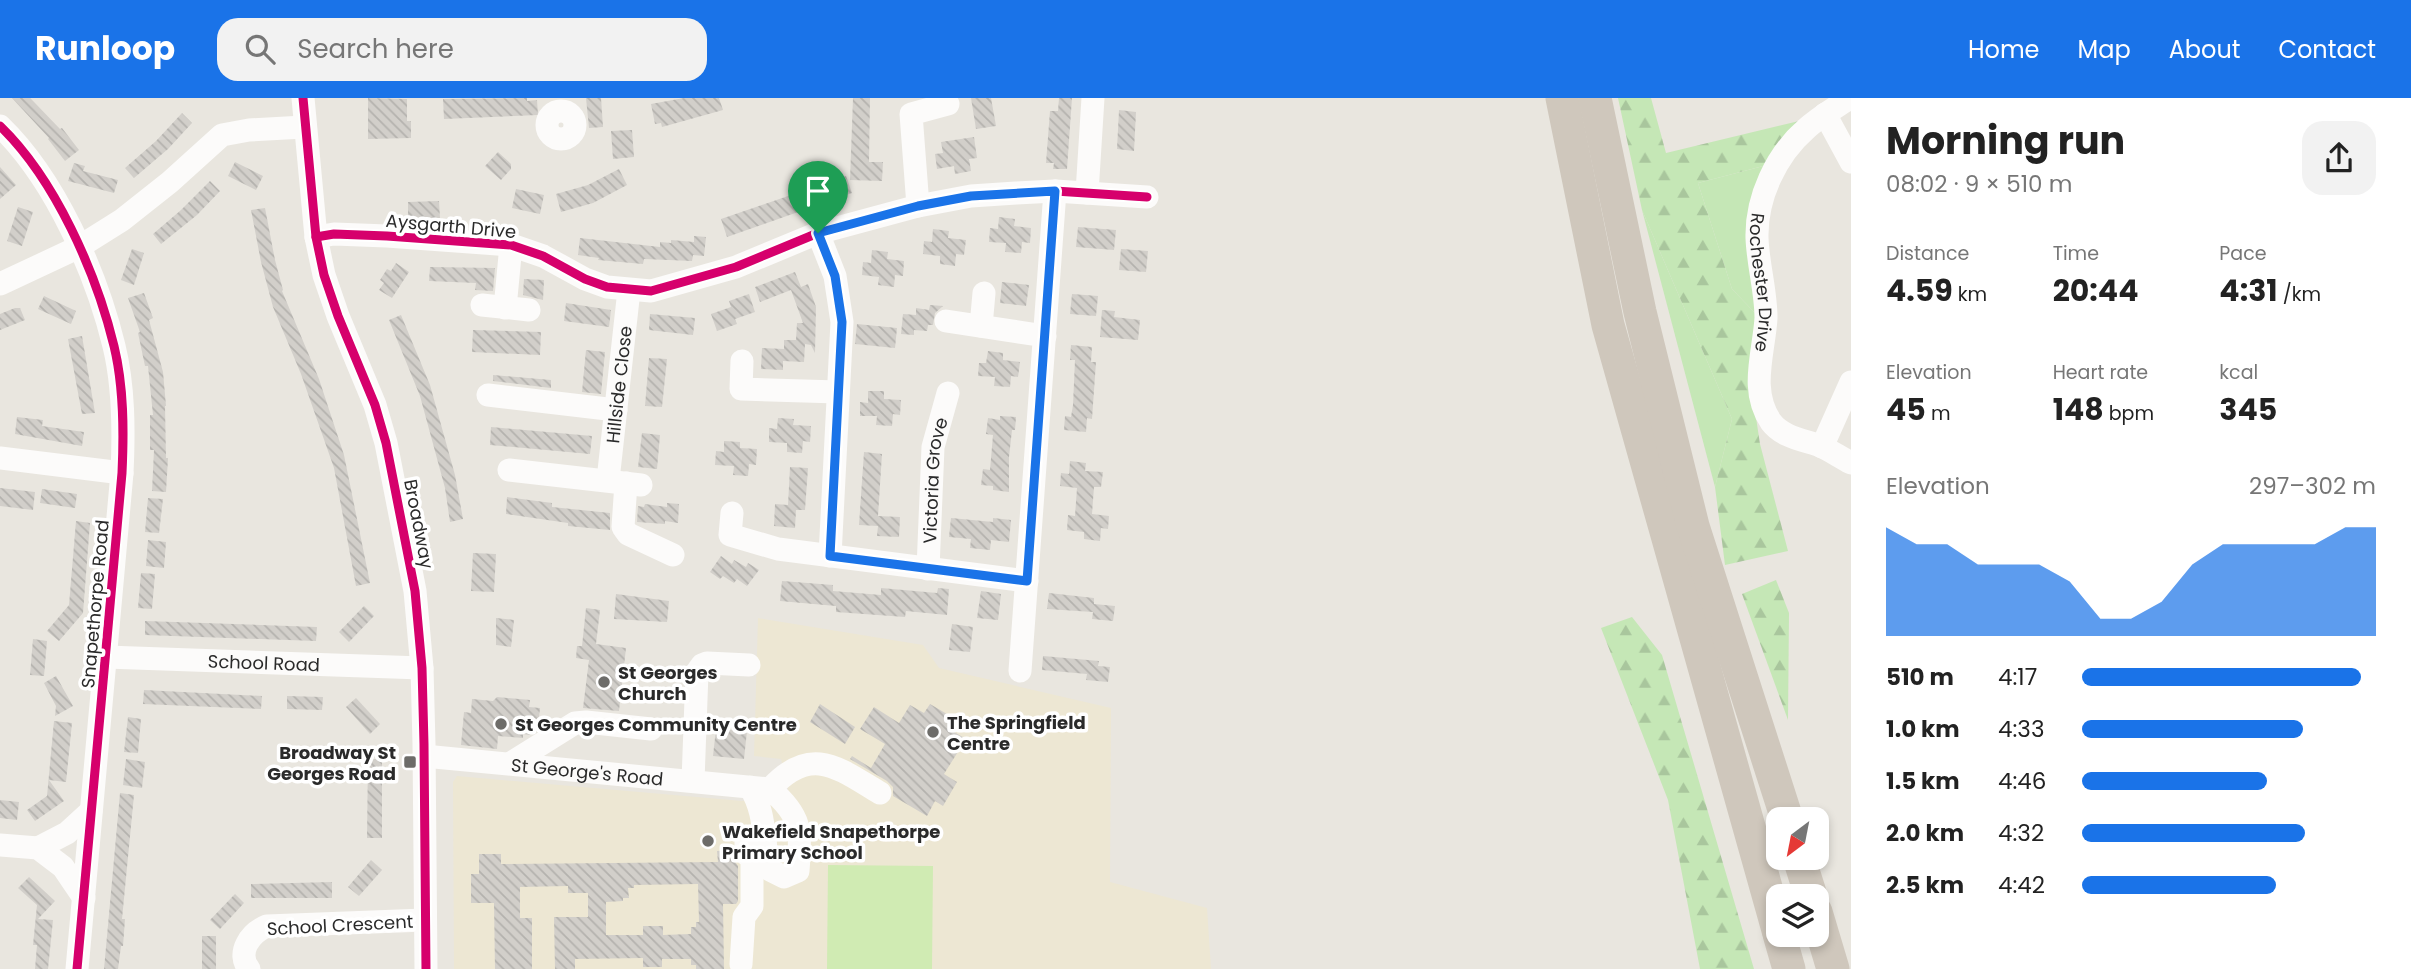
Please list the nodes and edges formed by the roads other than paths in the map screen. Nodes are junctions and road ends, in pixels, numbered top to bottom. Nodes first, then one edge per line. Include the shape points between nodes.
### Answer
1 (304, 98) edge
2 (1093, 98) edge
3 (1562, 98) edge
4 (1595, 98) edge
5 (1850, 98) edge
6 (948, 104) dead end
7 (1825, 114) junction
8 (0, 126) edge
9 (304, 127) junction
10 (1851, 162) edge
11 (1055, 191) junction
12 (1087, 193) junction
13 (1147, 197) dead end
14 (918, 206) junction
15 (818, 233) junction
16 (316, 237) junction
17 (511, 245) junction
18 (79, 247) junction
19 (0, 284) edge
20 (629, 290) junction
21 (984, 293) dead end
22 (482, 305) dead end
23 (505, 308) junction
24 (529, 310) dead end
25 (947, 321) dead end
26 (981, 326) junction
27 (1045, 336) junction
28 (742, 361) dead end
29 (1851, 382) edge
30 (838, 392) junction
31 (948, 393) dead end
32 (488, 396) dead end
33 (616, 410) junction
34 (1813, 444) junction
35 (0, 458) edge
36 (1851, 463) edge
37 (509, 470) dead end
38 (122, 473) junction
39 (625, 483) junction
40 (732, 513) dead end
41 (673, 555) dead end
42 (830, 556) junction
43 (928, 569) junction
44 (1027, 581) junction
45 (106, 657) junction
46 (749, 665) dead end
47 (422, 668) junction
48 (1020, 671) dead end
49 (651, 729) dead end
50 (424, 756) junction
51 (511, 763) junction
52 (693, 781) junction
53 (760, 788) junction
54 (880, 793) dead end
55 (1783, 807) edge
56 (91, 811) junction
57 (765, 843) junction
58 (0, 845) edge
59 (38, 848) junction
60 (1766, 886) edge
61 (84, 898) junction
62 (425, 920) junction
63 (1783, 947) edge
64 (1826, 947) edge
65 (741, 964) dead end
66 (77, 969) edge
67 (248, 969) edge
68 (426, 969) edge
69 (1789, 969) edge
70 (1833, 969) edge

1 - 9 street, Broadway
2 - 12 street
3 - 60 highway via 1608,325
4 - 55 highway via 1640,312 1693,526
5 - 7 street, Rochester Drive
6 - 14 street via 911,114
7 - 10 street
7 - 34 street, Rochester Drive via 1785,151 1769,181 1757,237 1766,318 1760,399 1773,426
8 - 18 street, Snapethorpe Road via 54,194
9 - 16 street, Broadway
9 - 18 street via 222,135 131,214
11 - 12 street, Aysgarth Drive
11 - 14 street, Aysgarth Drive via 971,196
11 - 27 street
12 - 13 street, Aysgarth Drive
14 - 15 street, Aysgarth Drive
15 - 20 street, Aysgarth Drive via 672,287
15 - 30 street via 835,276 842,322
16 - 17 street, Aysgarth Drive via 387,236
16 - 47 street, Broadway via 328,285 386,443 415,591
17 - 20 street, Aysgarth Drive via 585,279
17 - 23 street
18 - 19 street
18 - 38 street, Snapethorpe Road via 114,347 124,435
20 - 33 street, Hillside Close
21 - 26 street
22 - 23 street
23 - 24 street
25 - 26 street
26 - 27 street
27 - 44 street
28 - 30 street via 741,389
29 - 34 street
30 - 42 street
31 - 43 street, Victoria Grove via 933,447
32 - 33 street
33 - 39 street, Hillside Close
34 - 36 street, Rochester Drive
35 - 38 street
37 - 39 street via 566,487
38 - 45 street, Snapethorpe Road
39 - 41 street, Hillside Close via 623,527 628,534
40 - 42 street, Victoria Grove via 730,535 778,550
42 - 43 street, Victoria Grove
43 - 44 street, Victoria Grove
44 - 48 street
45 - 47 street, School Road
45 - 56 street, Snapethorpe Road
46 - 52 street via 708,663 697,672
47 - 50 street, Broadway
49 - 51 street via 575,723
50 - 51 street, St George's Road
50 - 62 street, Broadway
51 - 52 street, St George's Road
52 - 53 street, St George's Road
53 - 54 street via 816,763 834,766
53 - 57 street
53 - 57 street via 788,804 798,824 798,871 784,877 770,870
56 - 59 street via 67,833
56 - 61 street, Snapethorpe Road
57 - 65 street via 746,843 746,854 752,859 752,906 744,917
58 - 59 street
59 - 61 street via 63,867
61 - 66 street, Snapethorpe Road
62 - 67 street, School Crescent via 267,926 246,945
62 - 68 street, Broadway
63 - 69 highway
64 - 70 highway

